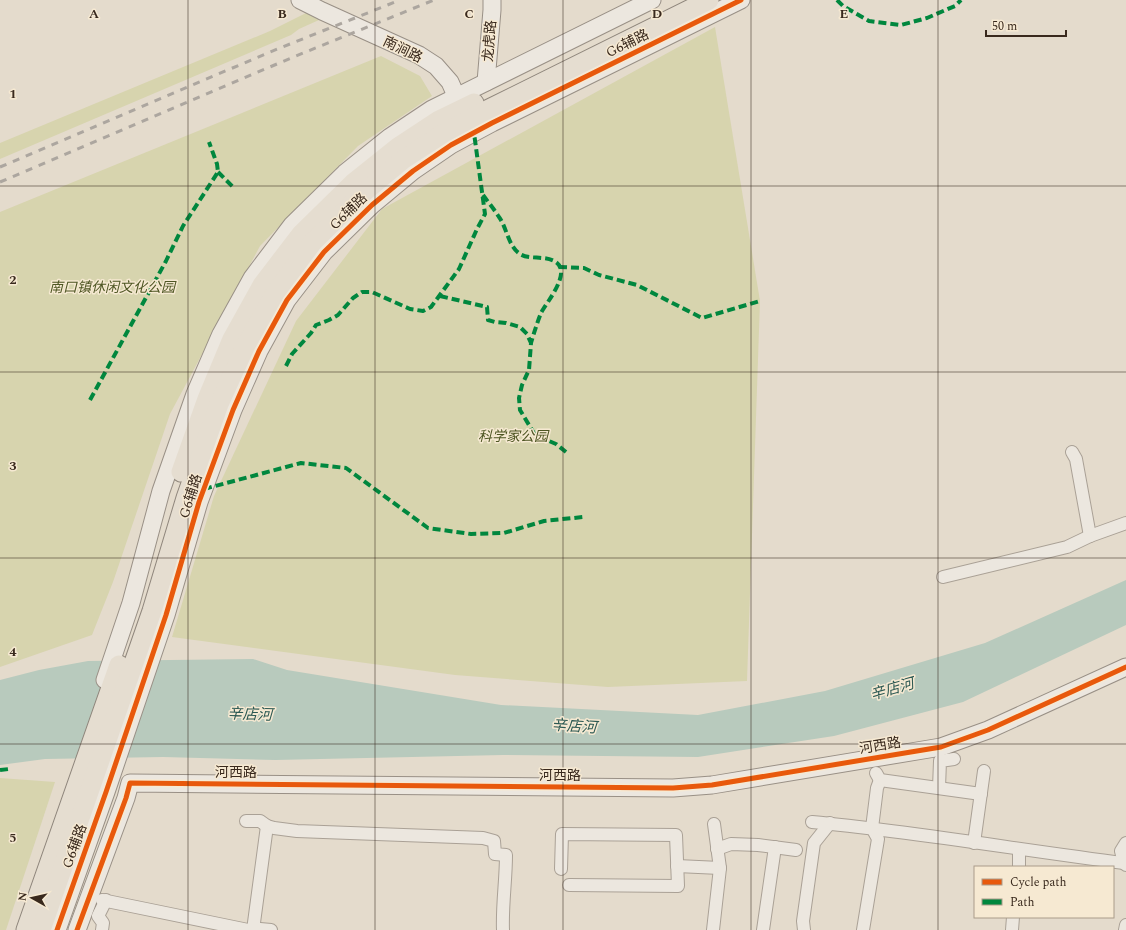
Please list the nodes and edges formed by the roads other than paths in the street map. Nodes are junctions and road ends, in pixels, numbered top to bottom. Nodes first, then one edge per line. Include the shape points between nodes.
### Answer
1 (300, 0) edge
2 (492, 0) edge
3 (652, 0) edge
4 (681, 0) edge
5 (709, 0) edge
6 (742, 0) edge
7 (486, 82) junction
8 (465, 115) junction
9 (1072, 452) dead end
10 (1126, 523) edge
11 (1090, 536) junction
12 (943, 577) dead end
13 (147, 609) junction
14 (1126, 667) edge
15 (954, 759) dead end
16 (984, 771) dead end
17 (87, 786) junction
18 (939, 788) junction
19 (981, 794) junction
20 (246, 821) dead end
21 (812, 822) dead end
22 (714, 824) dead end
23 (830, 824) junction
24 (267, 826) junction
25 (872, 828) junction
26 (974, 843) junction
27 (1126, 843) edge
28 (775, 847) junction
29 (717, 849) junction
30 (1019, 849) junction
31 (796, 850) dead end
32 (1125, 864) edge
33 (677, 866) junction
34 (1019, 866) edge
35 (720, 868) junction
36 (562, 869) dead end
37 (569, 885) dead end
38 (1014, 918) edge
39 (1126, 925) edge
40 (17, 930) edge
41 (26, 930) edge
42 (41, 930) edge
43 (57, 930) edge
44 (77, 930) edge
45 (102, 930) edge
46 (253, 930) edge
47 (270, 930) edge
48 (503, 930) edge
49 (713, 930) edge
50 (763, 930) edge
51 (804, 930) edge
52 (863, 930) edge
53 (1012, 930) edge
54 (1125, 930) edge

1 - 8 street, 南涧路 via 419,55 436,66 450,82
2 - 7 street, 龙虎路
3 - 7 street, G6辅路
4 - 8 main road, G6辅路
5 - 8 main road, G6辅路
6 - 8 street, G6辅路
7 - 8 street, G6辅路
8 - 13 main road, G6辅路 via 444,133 404,159 362,194 313,242 275,292 246,344 219,404
8 - 13 street, G6辅路 via 432,109 390,137 345,173 292,226 252,278 221,334 195,394 161,490
9 - 11 street via 1076,459
10 - 11 street
11 - 12 street via 1067,547
13 - 17 main road, G6辅路
14 - 44 street, 河西路 via 988,730 941,747 712,785 665,788 130,784
15 - 18 street via 940,761
16 - 19 street
17 - 40 street, G6辅路
17 - 41 main road, G6辅路
17 - 42 main road, G6辅路
17 - 43 street, G6辅路
18 - 19 street
18 - 25 street via 878,777
19 - 26 street
20 - 24 street via 260,821
21 - 23 street
22 - 29 street
23 - 25 street
23 - 51 street via 814,843 803,920
24 - 46 street
24 - 48 street via 297,831 483,838 494,841 495,854 506,855
25 - 26 street
25 - 52 street via 878,839
26 - 30 street
27 - 32 street via 1121,851
28 - 29 street via 731,844
28 - 31 street
28 - 50 street
29 - 35 street
30 - 32 street
30 - 34 street
33 - 35 street
33 - 36 street via 676,836 562,834
33 - 37 street via 678,886
35 - 49 street
38 - 53 street
39 - 54 street
45 - 46 street via 103,923 98,916 104,900
46 - 47 street

